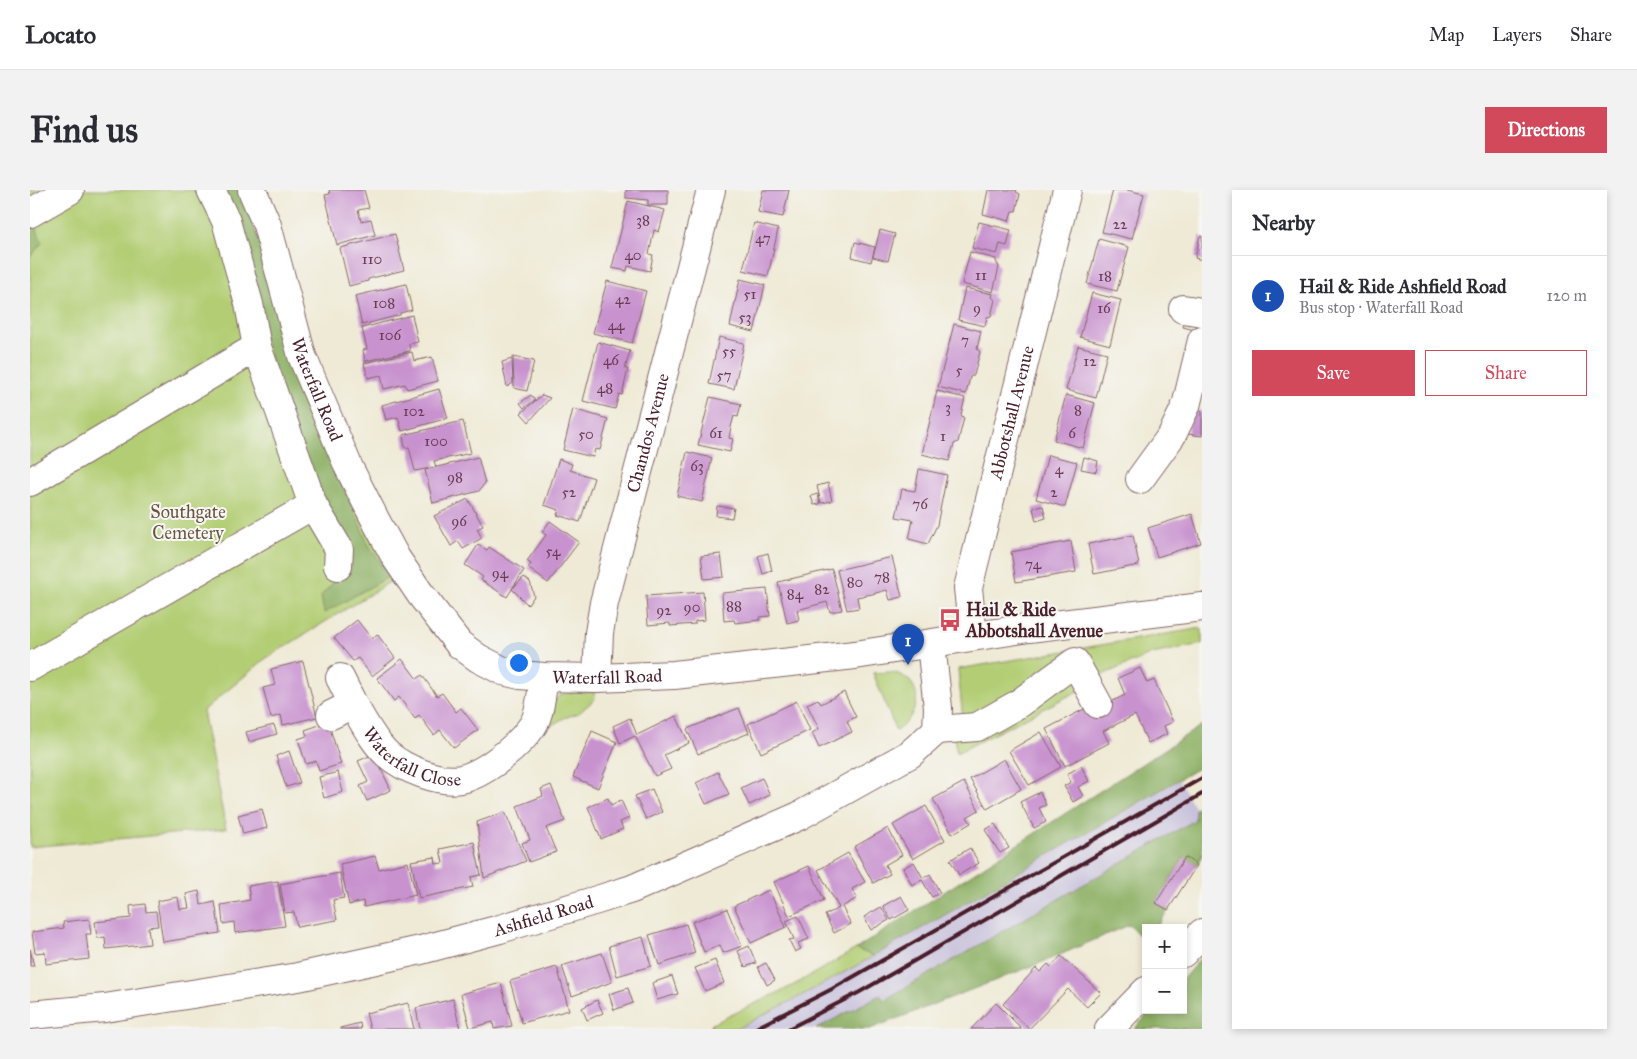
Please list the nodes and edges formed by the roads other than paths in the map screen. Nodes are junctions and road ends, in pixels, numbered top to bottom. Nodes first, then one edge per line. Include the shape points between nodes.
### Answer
1 (70, 190) edge
2 (211, 190) edge
3 (252, 190) edge
4 (711, 190) edge
5 (1067, 190) edge
6 (30, 214) edge
7 (1202, 340) edge
8 (257, 347) junction
9 (1140, 479) dead end
10 (30, 482) edge
11 (313, 505) junction
12 (338, 566) dead end
13 (1202, 607) edge
14 (974, 636) junction
15 (931, 644) junction
16 (30, 667) edge
17 (544, 677) junction
18 (340, 678) dead end
19 (597, 678) junction
20 (1098, 704) dead end
21 (937, 730) junction
22 (1202, 933) edge
23 (1187, 949) edge
24 (1142, 995) edge
25 (30, 1015) edge
26 (1109, 1029) edge

1 - 6 street
2 - 8 street via 226,222 249,304
3 - 17 street, Waterfall Road via 267,225 302,356 350,468 396,558 459,644 504,671
4 - 19 street, Chandos Avenue via 604,603
5 - 14 street, Abbotshall Avenue via 968,588
7 - 9 street via 1186,406 1172,435
8 - 10 street
8 - 11 street
11 - 12 street via 339,549
11 - 16 street
13 - 14 street, Waterfall Road
14 - 15 street, Waterfall Road
15 - 19 street, Waterfall Road via 674,674
15 - 21 street via 938,708
17 - 18 street, Waterfall Close via 534,724 511,750 490,766 461,779 436,778 410,769 388,754 368,730 342,710
17 - 19 street, Waterfall Road
20 - 21 street via 1075,662 1018,704 976,726
21 - 25 street, Ashfield Road via 910,754 799,816 632,889 500,929 298,978 106,1008
22 - 23 street
24 - 26 street

